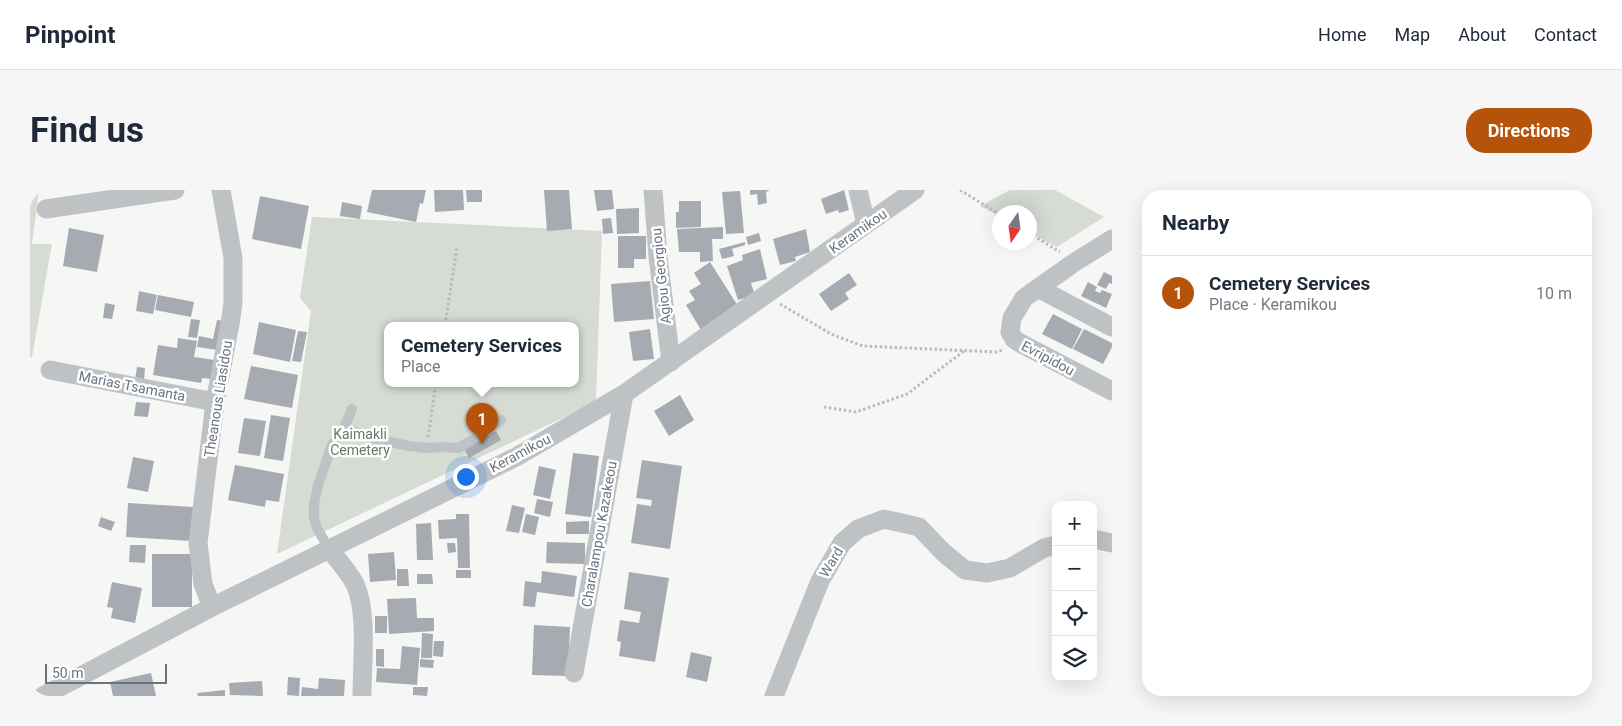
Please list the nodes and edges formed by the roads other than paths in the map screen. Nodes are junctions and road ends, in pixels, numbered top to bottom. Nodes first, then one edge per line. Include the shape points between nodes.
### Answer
1 (175, 190) edge
2 (221, 190) edge
3 (653, 190) edge
4 (858, 190) edge
5 (915, 190) edge
6 (46, 209) dead end
7 (866, 224) junction
8 (1112, 240) edge
9 (1038, 288) junction
10 (1112, 327) edge
11 (671, 362) junction
12 (50, 370) dead end
13 (1112, 391) edge
14 (624, 394) junction
15 (215, 402) junction
16 (352, 409) dead end
17 (501, 420) dead end
18 (344, 428) junction
19 (1097, 540) edge
20 (1112, 544) edge
21 (1052, 546) edge
22 (329, 549) junction
23 (212, 607) junction
24 (574, 673) dead end
25 (43, 696) edge
26 (362, 696) edge
27 (774, 696) edge

1 - 6 street
2 - 15 street, Theanous Liasidou via 230,234 234,280 230,324
3 - 11 street, Agiou Georgiou
4 - 7 street
5 - 7 street, Keramikou
7 - 11 street, Keramikou
8 - 9 street, Evripidou
9 - 10 street
9 - 13 street, Evripidou via 1024,298 1010,326 1014,339
11 - 14 street, Keramikou
12 - 15 street, Marias Tsamanta
14 - 22 street, Keramikou via 516,456
14 - 24 street, Charalampou Kazakeou
15 - 23 street, Theanous Liasidou via 198,543 203,584
16 - 18 lane
17 - 18 lane via 458,448 427,448 376,439
18 - 22 lane via 332,444 314,504 317,528
19 - 20 street
21 - 27 street, Ward via 1010,568 987,573 964,570 918,527 884,519 858,529 842,543 820,581
22 - 23 street, Keramikou
22 - 26 street via 349,574 360,597
23 - 25 street, Keramikou

